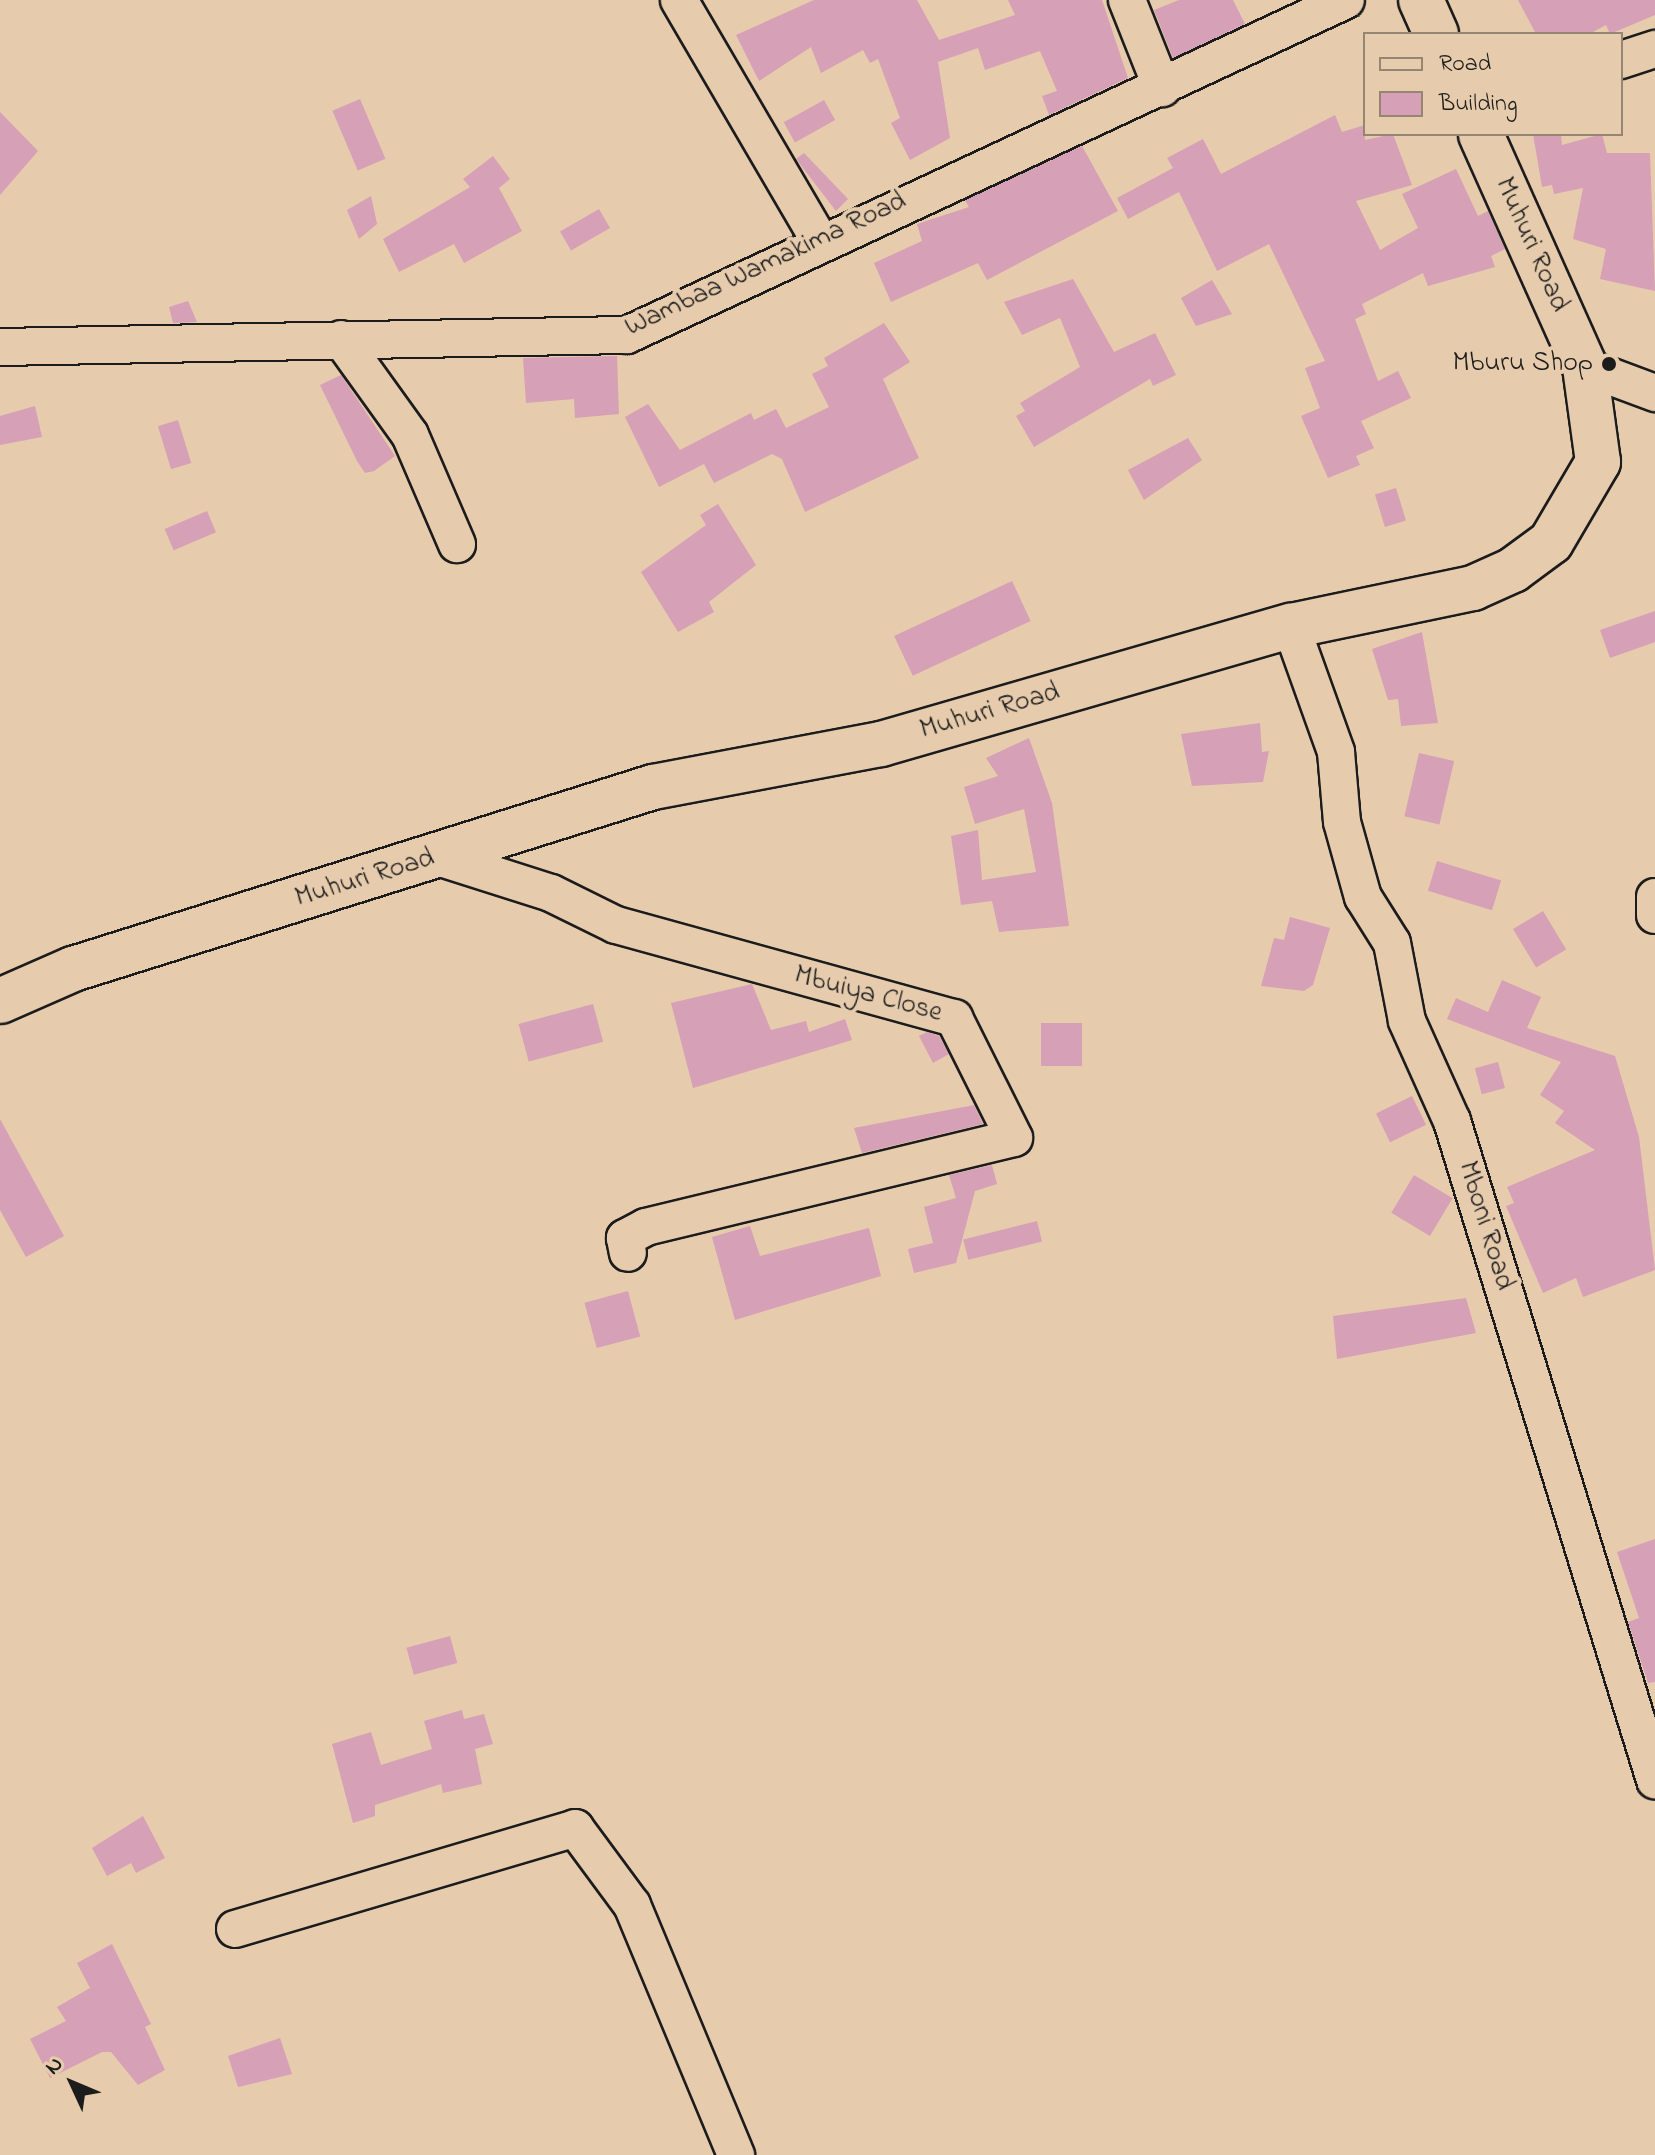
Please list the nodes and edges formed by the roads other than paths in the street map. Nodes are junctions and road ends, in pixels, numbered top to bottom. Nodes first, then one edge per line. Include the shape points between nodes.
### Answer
1 (679, 0) edge
2 (1127, 0) edge
3 (1346, 0) edge
4 (1421, 0) edge
5 (1435, 32) edge
6 (1655, 49) edge
7 (1623, 59) edge
8 (1162, 88) junction
9 (1482, 136) edge
10 (820, 241) junction
11 (341, 339) junction
12 (0, 347) edge
13 (1585, 367) junction
14 (1655, 393) edge
15 (457, 544) dead end
16 (1291, 626) junction
17 (438, 857) junction
18 (1655, 897) edge
19 (1655, 915) edge
20 (0, 1001) edge
21 (628, 1253) dead end
22 (1655, 1780) edge
23 (235, 1929) dead end
24 (736, 2155) edge

1 - 10 street
2 - 8 street
3 - 8 street, Wambaa Wamakima Road
4 - 5 main road
6 - 7 street
8 - 10 street, Wambaa Wamakima Road
9 - 13 main road, Muhuri Road
10 - 11 street, Wambaa Wamakima Road via 627,335
11 - 12 street, Wambaa Wamakima Road
11 - 15 street via 410,435
13 - 14 street
13 - 16 main road, Muhuri Road via 1598,462 1551,542 1473,588
16 - 17 main road, Muhuri Road via 881,744 653,787
16 - 22 street, Mboni Road via 1336,752 1342,822 1363,897 1392,943 1407,1021 1452,1121
17 - 20 main road, Muhuri Road via 73,969
17 - 21 street, Mbuiya Close via 551,893 616,925 954,1018 1014,1138 646,1227 625,1238
18 - 19 street
23 - 24 street via 575,1828 632,1905

